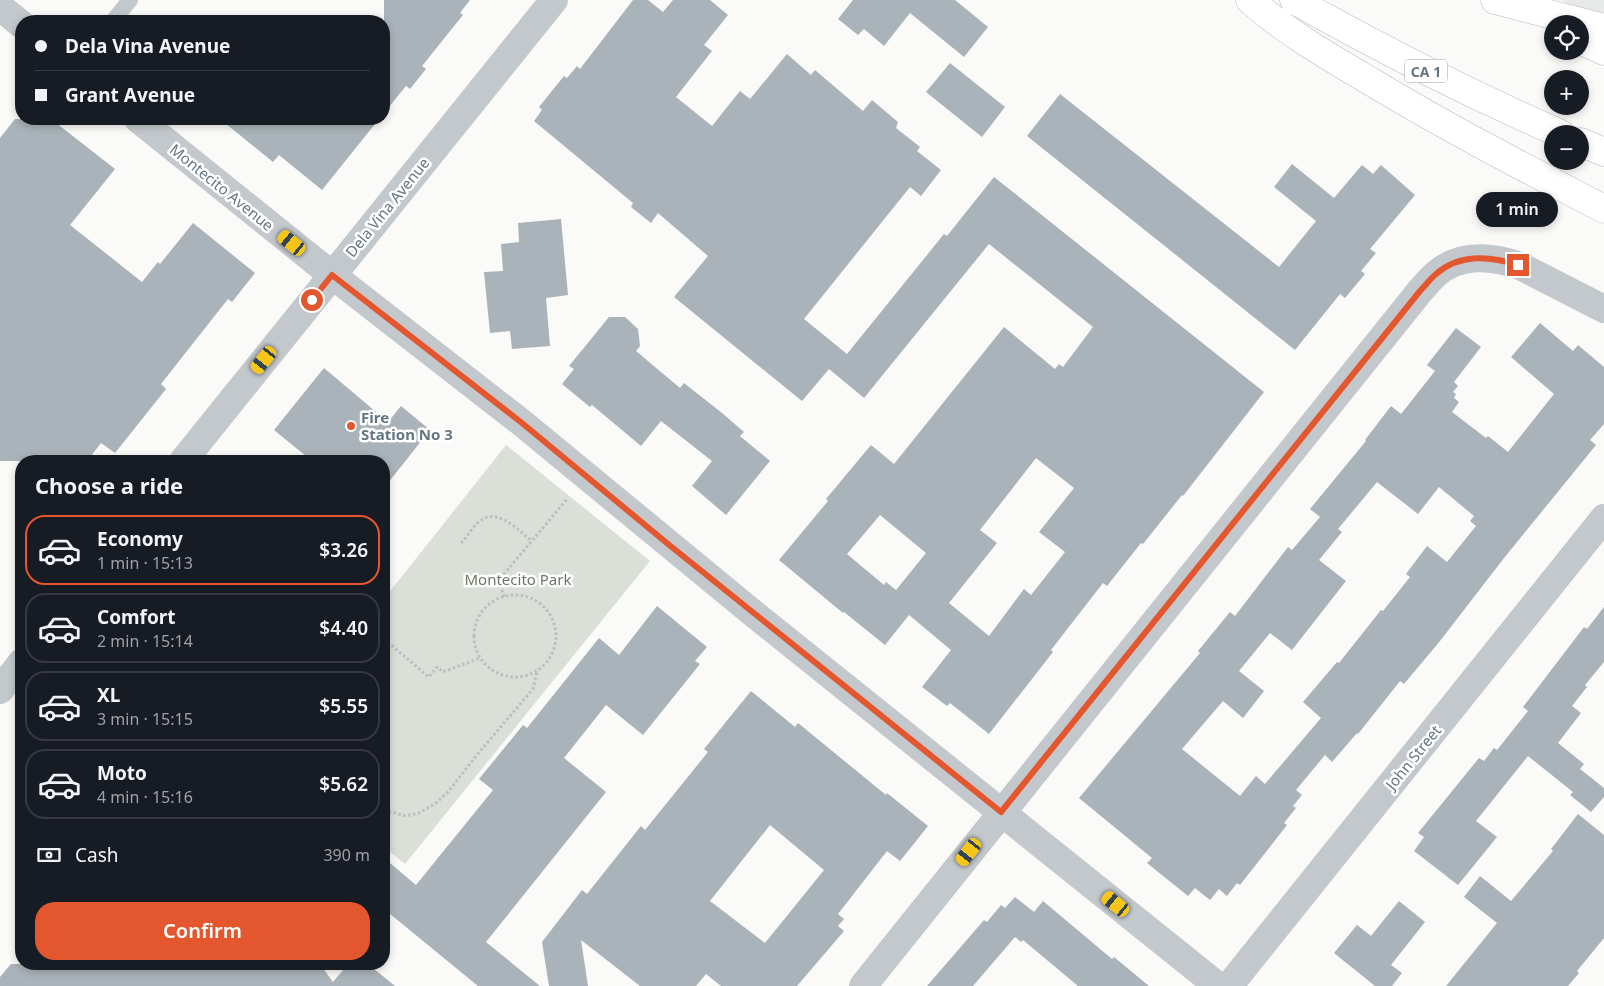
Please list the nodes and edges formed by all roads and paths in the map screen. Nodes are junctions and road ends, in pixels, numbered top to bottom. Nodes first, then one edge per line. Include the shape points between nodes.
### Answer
1 (130, 0) edge
2 (554, 0) edge
3 (1250, 0) edge
4 (1294, 0) edge
5 (1494, 0) edge
6 (0, 7) edge
7 (118, 15) edge
8 (15, 19) edge
9 (1544, 24) edge
10 (1604, 28) edge
11 (1589, 44) edge
12 (1604, 51) edge
13 (145, 125) edge
14 (1544, 126) edge
15 (1589, 146) edge
16 (1604, 152) edge
17 (1604, 209) edge
18 (332, 275) junction
19 (1604, 309) edge
20 (188, 455) edge
21 (586, 476) junction
22 (1601, 526) edge
23 (532, 541) junction
24 (461, 543) dead end
25 (504, 597) junction
26 (390, 644) edge
27 (480, 658) junction
28 (537, 671) junction
29 (390, 812) edge
30 (1001, 812) junction
31 (863, 986) edge
32 (1218, 986) edge
33 (1229, 986) edge

1 - 7 lane
2 - 18 street, Dela Vina Avenue
3 - 17 highway via 1292,32 1397,97
4 - 14 highway, CA 1 via 1416,66
5 - 9 highway
5 - 10 highway
6 - 8 street
11 - 12 highway
13 - 18 street, Montecito Avenue
15 - 16 highway
18 - 20 street, Dela Vina Avenue
18 - 21 street, Montecito Avenue
19 - 30 street via 1504,261 1476,257 1462,260 1437,273
21 - 23 path
21 - 30 street, Montecito Avenue
22 - 33 street, John Street
23 - 24 path via 507,521 488,517 478,523
23 - 25 path via 499,580
25 - 27 path via 485,608 476,622 474,644
25 - 28 path via 530,598 544,607 553,621 556,629 554,651
26 - 27 path via 429,677 437,668 443,672
27 - 28 path via 501,676 522,677
28 - 29 path via 533,689 448,792 419,812 406,816
30 - 31 street
30 - 32 street, Montecito Avenue

